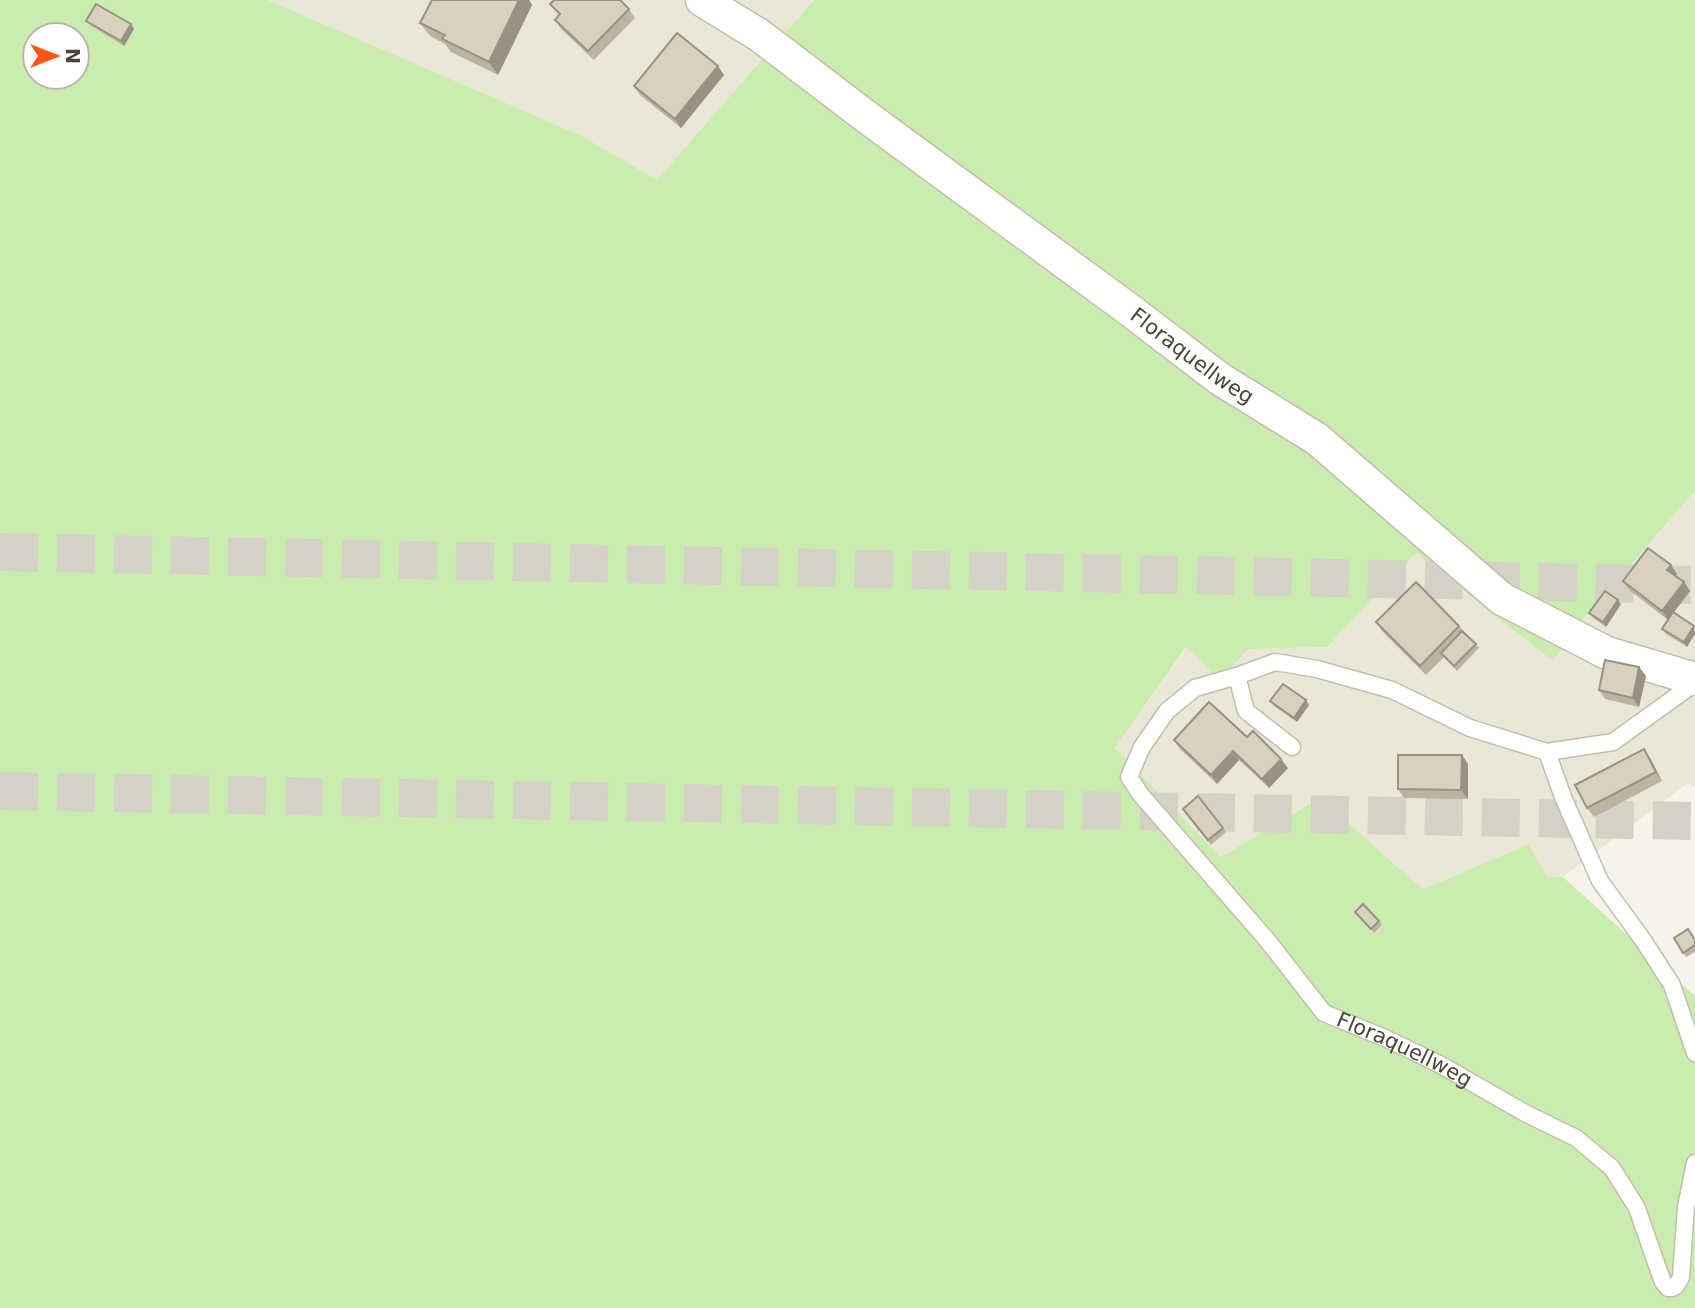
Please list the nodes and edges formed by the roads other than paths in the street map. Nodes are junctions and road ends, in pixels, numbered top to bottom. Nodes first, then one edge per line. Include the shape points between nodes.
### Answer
1 (702, 0) edge
2 (1237, 676) junction
3 (1695, 681) edge
4 (1292, 747) dead end
5 (1547, 752) junction
6 (1695, 1053) edge
7 (1695, 1163) edge

1 - 3 street, Floraquellweg via 759,35 1220,379 1317,439 1502,599 1607,653
2 - 4 lane via 1247,711
2 - 5 lane, Floraquellweg via 1275,662 1317,669 1392,690 1470,728
2 - 7 lane, Floraquellweg via 1195,688 1167,712 1142,747 1129,777 1324,1013 1441,1065 1577,1138 1612,1168 1637,1208 1663,1282 1672,1289 1681,1277 1686,1207
3 - 5 lane, Floraquellweg via 1613,742
5 - 6 lane via 1600,881 1672,985

